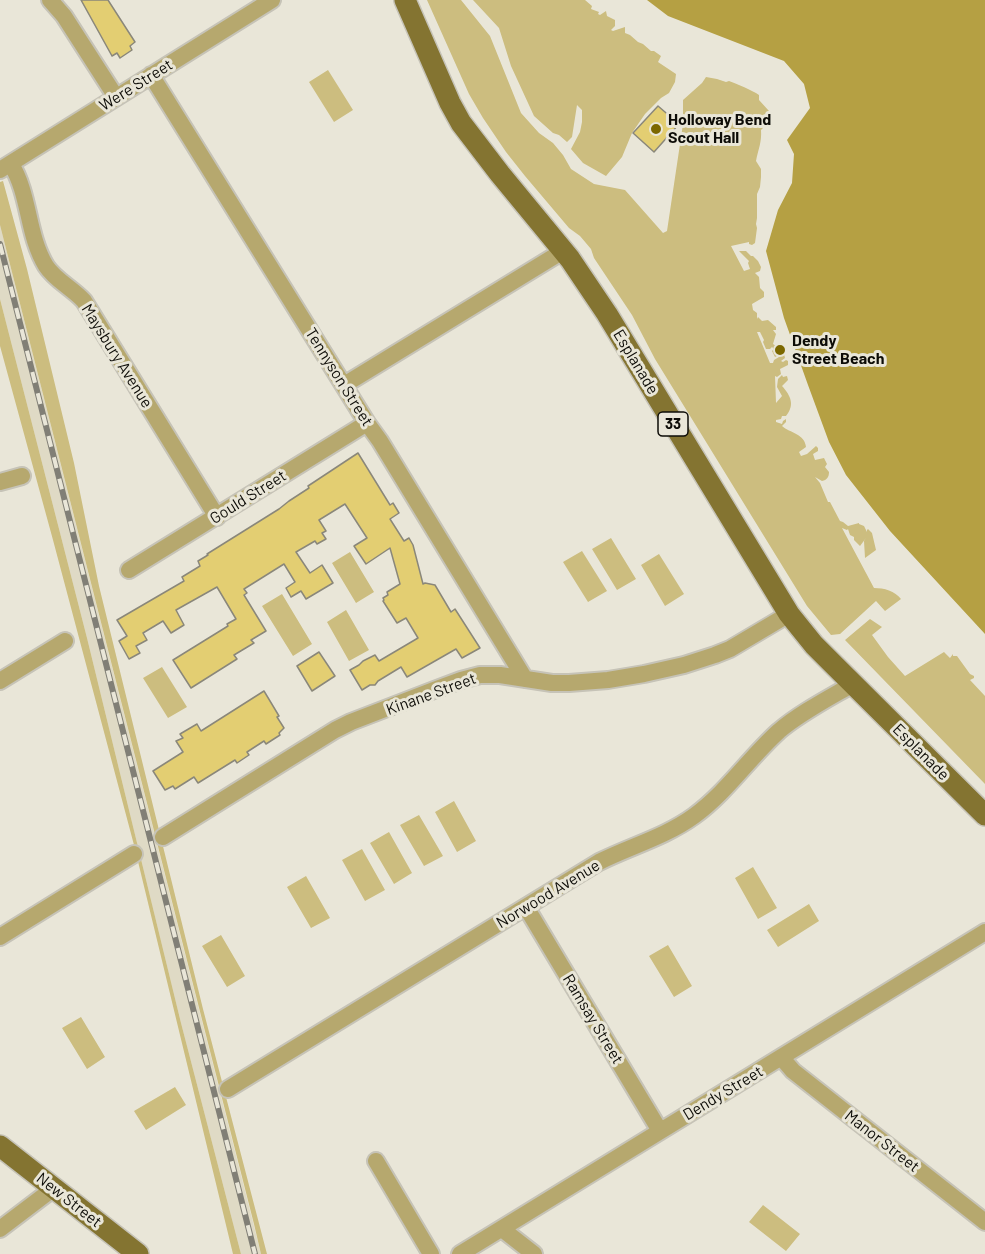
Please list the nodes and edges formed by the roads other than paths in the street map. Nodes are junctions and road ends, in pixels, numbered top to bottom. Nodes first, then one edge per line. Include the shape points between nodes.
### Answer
1 (50, 0) edge
2 (272, 0) edge
3 (405, 0) edge
4 (152, 75) junction
5 (116, 97) junction
6 (6, 167) edge
7 (563, 251) junction
8 (344, 385) junction
9 (367, 423) junction
10 (22, 476) dead end
11 (0, 482) edge
12 (217, 517) junction
13 (129, 570) dead end
14 (789, 614) junction
15 (64, 642) dead end
16 (525, 680) junction
17 (0, 681) edge
18 (853, 684) junction
19 (985, 815) edge
20 (163, 837) dead end
21 (134, 854) dead end
22 (526, 907) junction
23 (985, 932) edge
24 (0, 937) edge
25 (781, 1058) junction
26 (228, 1089) dead end
27 (660, 1131) junction
28 (0, 1146) edge
29 (376, 1161) dead end
30 (54, 1188) junction
31 (985, 1222) edge
32 (0, 1229) edge
33 (502, 1229) junction
34 (138, 1254) edge
35 (431, 1254) edge
36 (460, 1254) edge
37 (534, 1254) edge

1 - 5 street
2 - 4 street, Were Street
3 - 7 main road, Esplanade / 33 via 461,123
4 - 5 street, Were Street
4 - 8 street, Tennyson Street
5 - 6 street, Were Street
6 - 12 street, Maysbury Avenue via 21,182 44,263 84,301
7 - 8 street
7 - 14 main road, Esplanade / 33 via 607,314
8 - 9 street, Tennyson Street
9 - 12 street, Gould Street
9 - 16 street, Tennyson Street
10 - 11 street
12 - 13 street, Gould Street
14 - 16 street, Kinane Street via 722,652 675,667 608,680
14 - 18 main road, Esplanade / 33
15 - 17 street
16 - 20 street, Kinane Street via 480,675 351,722
18 - 19 main road, Esplanade / 33
18 - 22 street, Norwood Avenue via 793,720 720,794 685,822 660,837 599,862
21 - 24 street
22 - 26 street, Norwood Avenue
22 - 27 street, Ramsay Street
23 - 25 street, Dendy Street
25 - 27 street, Dendy Street
25 - 31 street, Manor Street
27 - 33 street, Dendy Street
28 - 30 main road, New Street
29 - 35 street
30 - 32 street
30 - 34 main road, New Street
33 - 36 street, Dendy Street
33 - 37 street

